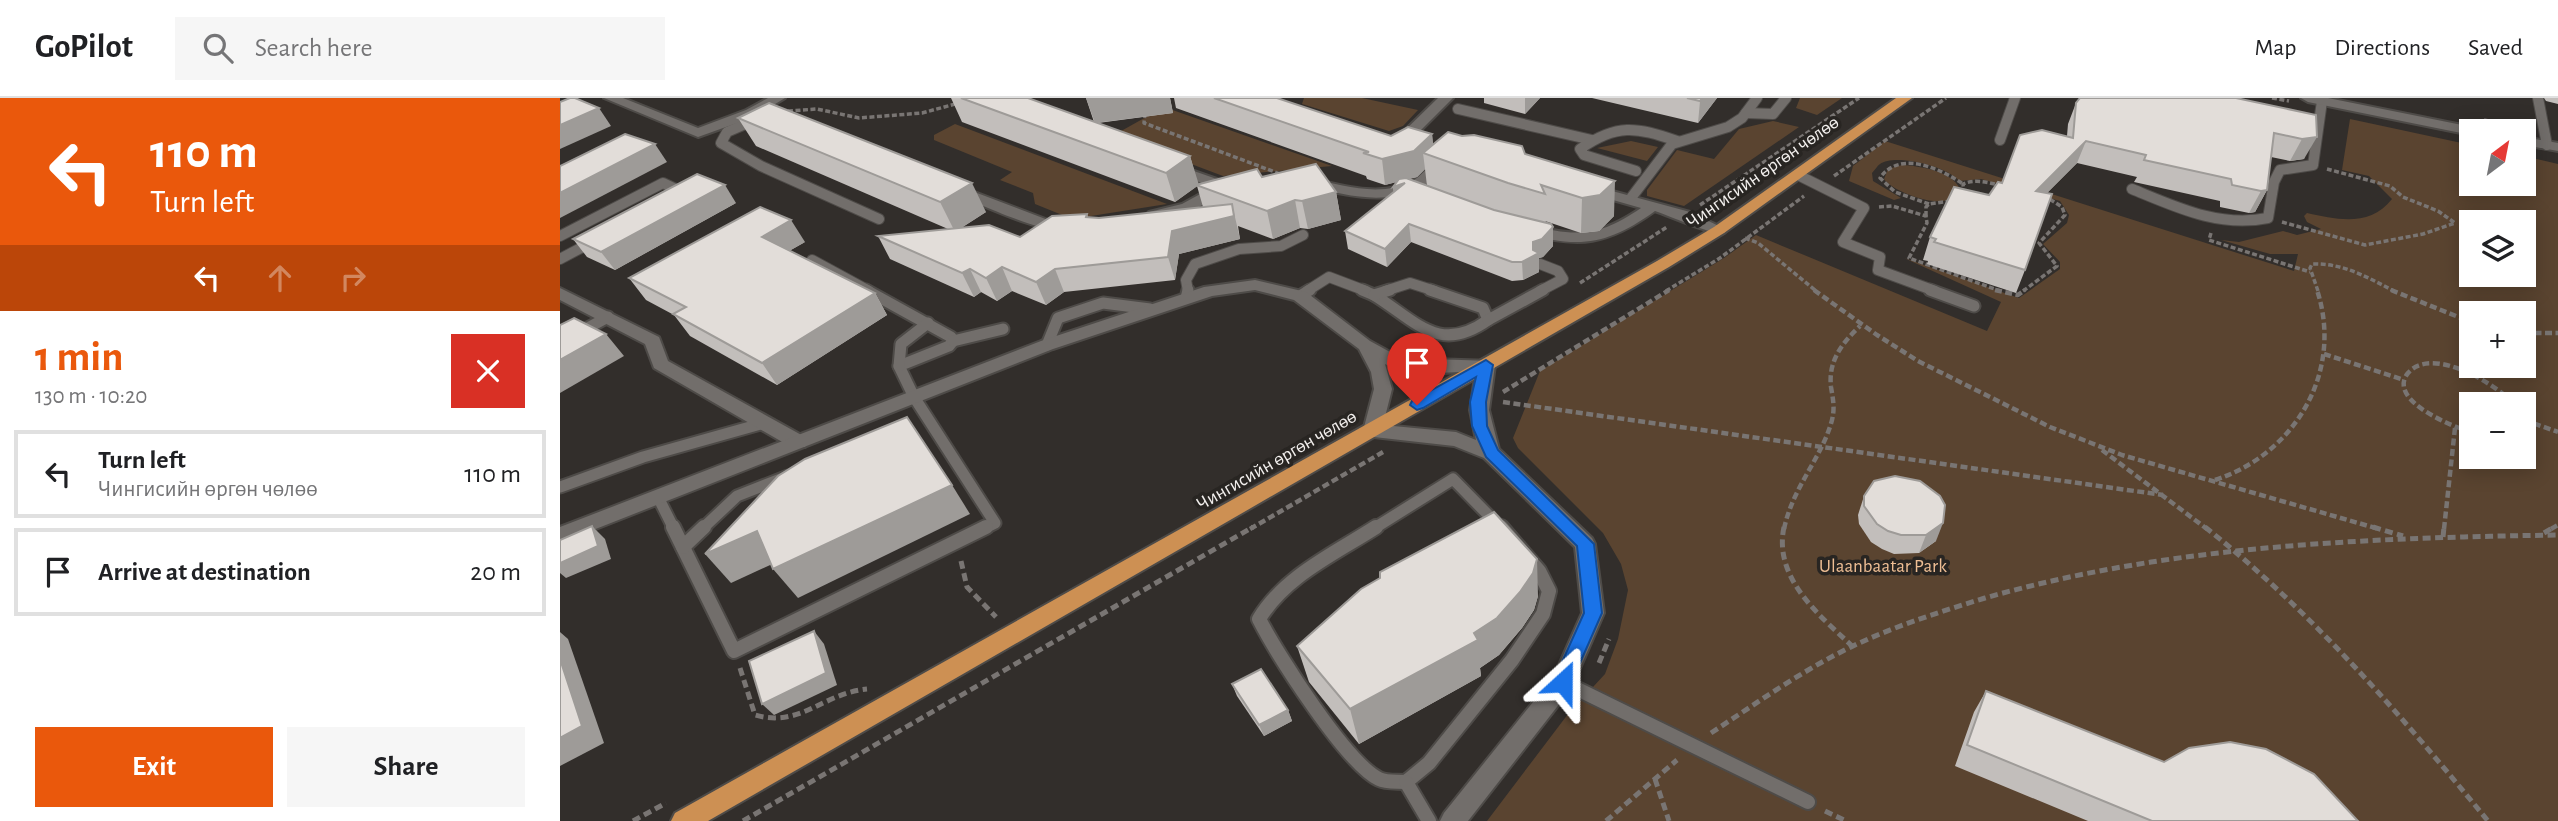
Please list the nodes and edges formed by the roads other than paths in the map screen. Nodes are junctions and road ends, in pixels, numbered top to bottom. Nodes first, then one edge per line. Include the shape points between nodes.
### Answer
1 (611, 98) edge
2 (778, 98) edge
3 (1446, 98) edge
4 (1757, 98) edge
5 (1786, 98) edge
6 (1905, 98) edge
7 (2015, 98) edge
8 (2539, 98) edge
9 (2315, 99) edge
10 (1458, 109) dead end
11 (1746, 113) junction
12 (764, 117) junction
13 (2459, 128) edge
14 (1592, 140) junction
15 (2000, 140) dead end
16 (1677, 141) junction
17 (1401, 142) edge
18 (2552, 146) edge
19 (1450, 156) edge
20 (1162, 163) edge
21 (1636, 171) dead end
22 (1284, 175) edge
23 (1798, 175) junction
24 (941, 183) edge
25 (1579, 186) edge
26 (1409, 188) junction
27 (2132, 189) dead end
28 (1427, 195) edge
29 (673, 198) edge
30 (1631, 198) junction
31 (1654, 205) junction
32 (1140, 217) edge
33 (879, 219) dead end
34 (1082, 226) edge
35 (1517, 226) edge
36 (1719, 230) junction
37 (605, 235) edge
38 (560, 236) edge
39 (1303, 236) dead end
40 (560, 260) edge
41 (812, 260) edge
42 (1541, 264) edge
43 (560, 293) edge
44 (1374, 295) junction
45 (1300, 296) junction
46 (1186, 298) junction
47 (1974, 306) dead end
48 (608, 317) junction
49 (1488, 320) junction
50 (928, 323) junction
51 (1003, 329) dead end
52 (953, 341) junction
53 (560, 343) edge
54 (1364, 345) junction
55 (1486, 365) junction
56 (899, 366) junction
57 (914, 397) junction
58 (764, 423) junction
59 (1372, 431) junction
60 (798, 442) junction
61 (1491, 453) junction
62 (801, 470) edge
63 (560, 487) edge
64 (658, 497) junction
65 (560, 535) edge
66 (682, 547) junction
67 (1572, 687) junction
68 (1406, 782) junction
69 (1808, 802) dead end
70 (684, 821) edge
71 (1429, 821) edge
72 (1453, 821) edge

1 - 12 street via 698,133
2 - 12 street
3 - 17 street
4 - 11 lane
5 - 11 lane via 1773,114
6 - 23 highway, Чингисийн өргөн чөлөө
7 - 15 lane
8 - 18 lane
9 - 13 street
9 - 27 lane via 2313,165 2288,167 2275,175 2268,218 2251,224 2217,219
10 - 14 lane
11 - 16 lane via 1721,130
12 - 33 lane via 727,132 721,143 769,170
14 - 16 lane via 1630,127
14 - 21 lane via 1580,149 1584,156
16 - 30 lane via 1668,146
19 - 26 street
20 - 32 street via 1232,186 1187,208
22 - 26 street via 1348,192
23 - 36 highway, Чингисийн өргөн чөлөө
23 - 47 lane via 1864,208 1843,242 1880,257 1878,270
24 - 34 street via 1053,227
25 - 30 street
26 - 28 street
29 - 38 lane via 685,192 663,183
30 - 31 street
31 - 35 street via 1624,228 1593,240 1555,238
31 - 36 street
36 - 55 highway, Чингисийн өргөн чөлөө
37 - 40 lane
39 - 46 lane via 1280,246 1239,249 1195,264 1186,280
41 - 50 lane
42 - 49 lane via 1559,271 1563,279
43 - 48 street
44 - 45 lane via 1329,277
44 - 49 lane via 1410,283 1483,308
44 - 49 lane via 1435,336 1461,335
45 - 46 street via 1255,285
45 - 54 street
46 - 57 street via 1046,345
48 - 53 lane
48 - 58 street via 653,341 660,364
50 - 52 lane
50 - 56 lane via 901,344
51 - 52 lane
52 - 56 lane
54 - 55 street via 1397,363
54 - 59 street via 1385,382
55 - 59 highway, Чингисийн өргөн чөлөө
55 - 61 street via 1478,402 1479,426
56 - 57 lane
57 - 60 street
57 - 66 lane via 922,421 995,523 734,651
58 - 60 street
58 - 63 lane via 643,457
59 - 61 street via 1456,439
59 - 70 highway, Чингисийн өргөн чөлөө
60 - 64 street
61 - 67 street via 1585,544 1593,613
62 - 66 lane via 737,496
64 - 65 street
64 - 66 lane
67 - 69 lane
67 - 72 street
68 - 68 lane via 1379,779 1356,762 1266,637 1259,619 1271,599 1292,580 1453,479 1531,561 1549,591 1543,614 1512,660 1429,764
68 - 71 lane

